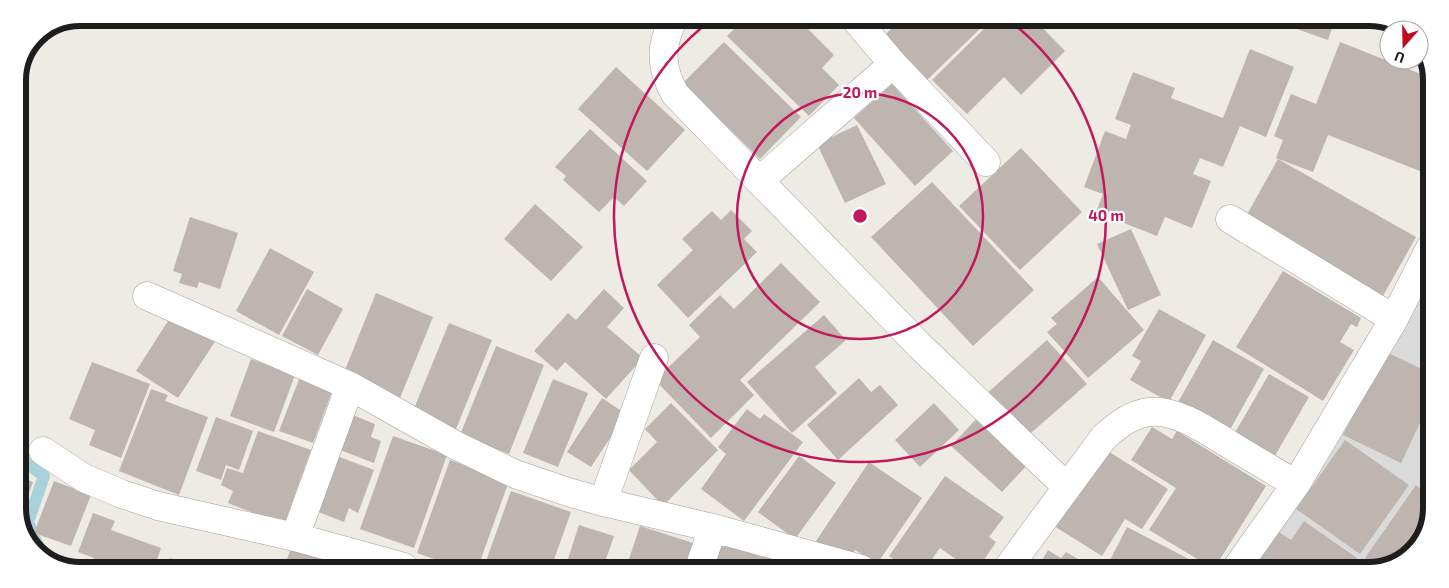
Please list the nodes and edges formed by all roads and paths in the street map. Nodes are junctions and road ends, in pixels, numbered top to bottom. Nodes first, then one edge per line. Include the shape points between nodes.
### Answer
1 (670, 26) edge
2 (861, 26) edge
3 (893, 64) junction
4 (986, 162) dead end
5 (760, 181) junction
6 (1230, 219) dead end
7 (1423, 262) edge
8 (147, 296) dead end
9 (1394, 319) junction
10 (654, 358) dead end
11 (350, 386) junction
12 (43, 451) dead end
13 (1296, 484) junction
14 (1067, 487) junction
15 (603, 502) junction
16 (713, 528) junction
17 (295, 537) junction
18 (374, 562) edge
19 (701, 562) edge
20 (836, 562) edge
21 (1012, 562) edge
22 (1241, 562) edge

1 - 5 street via 663,51 667,80 675,94
2 - 3 street
3 - 4 street
3 - 5 street
5 - 14 street via 920,346
6 - 9 street
7 - 9 street
8 - 11 street
9 - 13 street
10 - 15 street
11 - 15 street via 486,461 538,482
11 - 17 street
12 - 17 street via 84,478 122,494 158,506
13 - 14 street via 1192,422 1152,412 1135,415 1104,437
13 - 22 street
14 - 21 street
15 - 16 street
16 - 19 street
16 - 20 street
17 - 18 street

